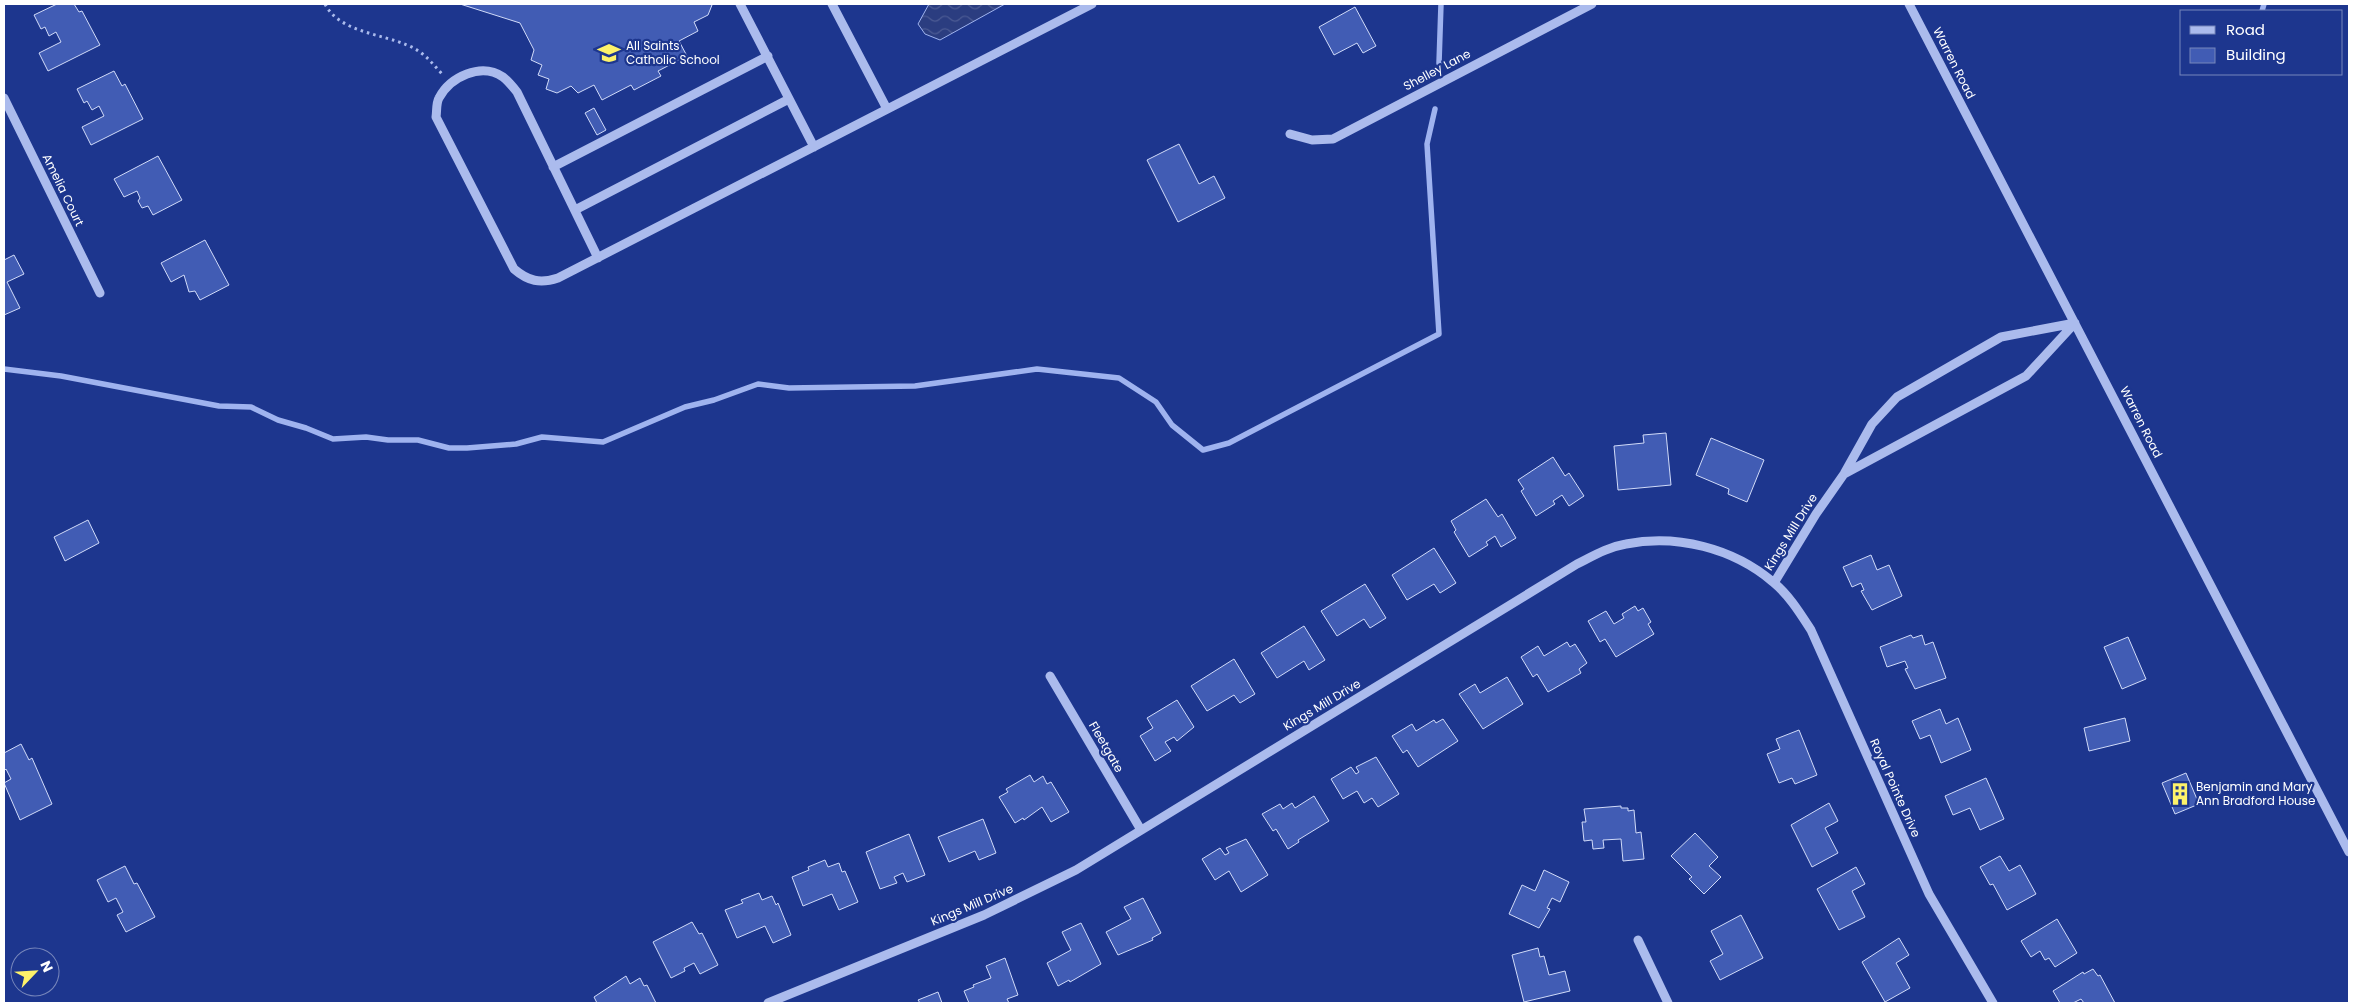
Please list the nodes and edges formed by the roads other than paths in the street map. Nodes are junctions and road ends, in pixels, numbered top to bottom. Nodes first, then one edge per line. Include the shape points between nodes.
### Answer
1 (740, 4) edge
2 (832, 4) edge
3 (1092, 4) edge
4 (1592, 4) edge
5 (1910, 4) edge
6 (768, 56) junction
7 (4, 98) edge
8 (790, 99) junction
9 (886, 109) junction
10 (1290, 134) dead end
11 (814, 147) junction
12 (553, 166) junction
13 (575, 210) junction
14 (598, 258) junction
15 (100, 293) dead end
16 (2075, 323) junction
17 (1844, 474) junction
18 (1774, 583) junction
19 (1050, 676) dead end
20 (1141, 830) junction
21 (2349, 852) edge
22 (1638, 940) dead end
23 (768, 1003) edge
24 (1668, 1003) edge
25 (1994, 1003) edge

1 - 6 street
2 - 9 street
3 - 9 street
4 - 10 street, Shelley Lane via 1333,139 1312,140
5 - 16 street, Warren Road
6 - 8 street
6 - 12 street
7 - 15 street, Amelia Court
8 - 11 street
8 - 13 street
9 - 11 street
11 - 14 street
12 - 13 street
12 - 14 street via 517,92 503,76 486,71 470,72 449,83 437,100 436,118 514,269 525,278 547,282
13 - 14 street
16 - 17 street, Kings Mill Drive via 2026,376
16 - 17 street, Kings Mill Drive via 2001,337 1897,397 1872,424
16 - 21 street, Warren Road
17 - 18 street, Kings Mill Drive
18 - 20 street, Kings Mill Drive via 1736,558 1694,544 1648,541 1602,551
18 - 25 street, Royal Pointe Drive via 1811,630 1930,894
19 - 20 street, Fleetgate
20 - 23 street, Kings Mill Drive via 1076,870 1014,902
22 - 24 street

